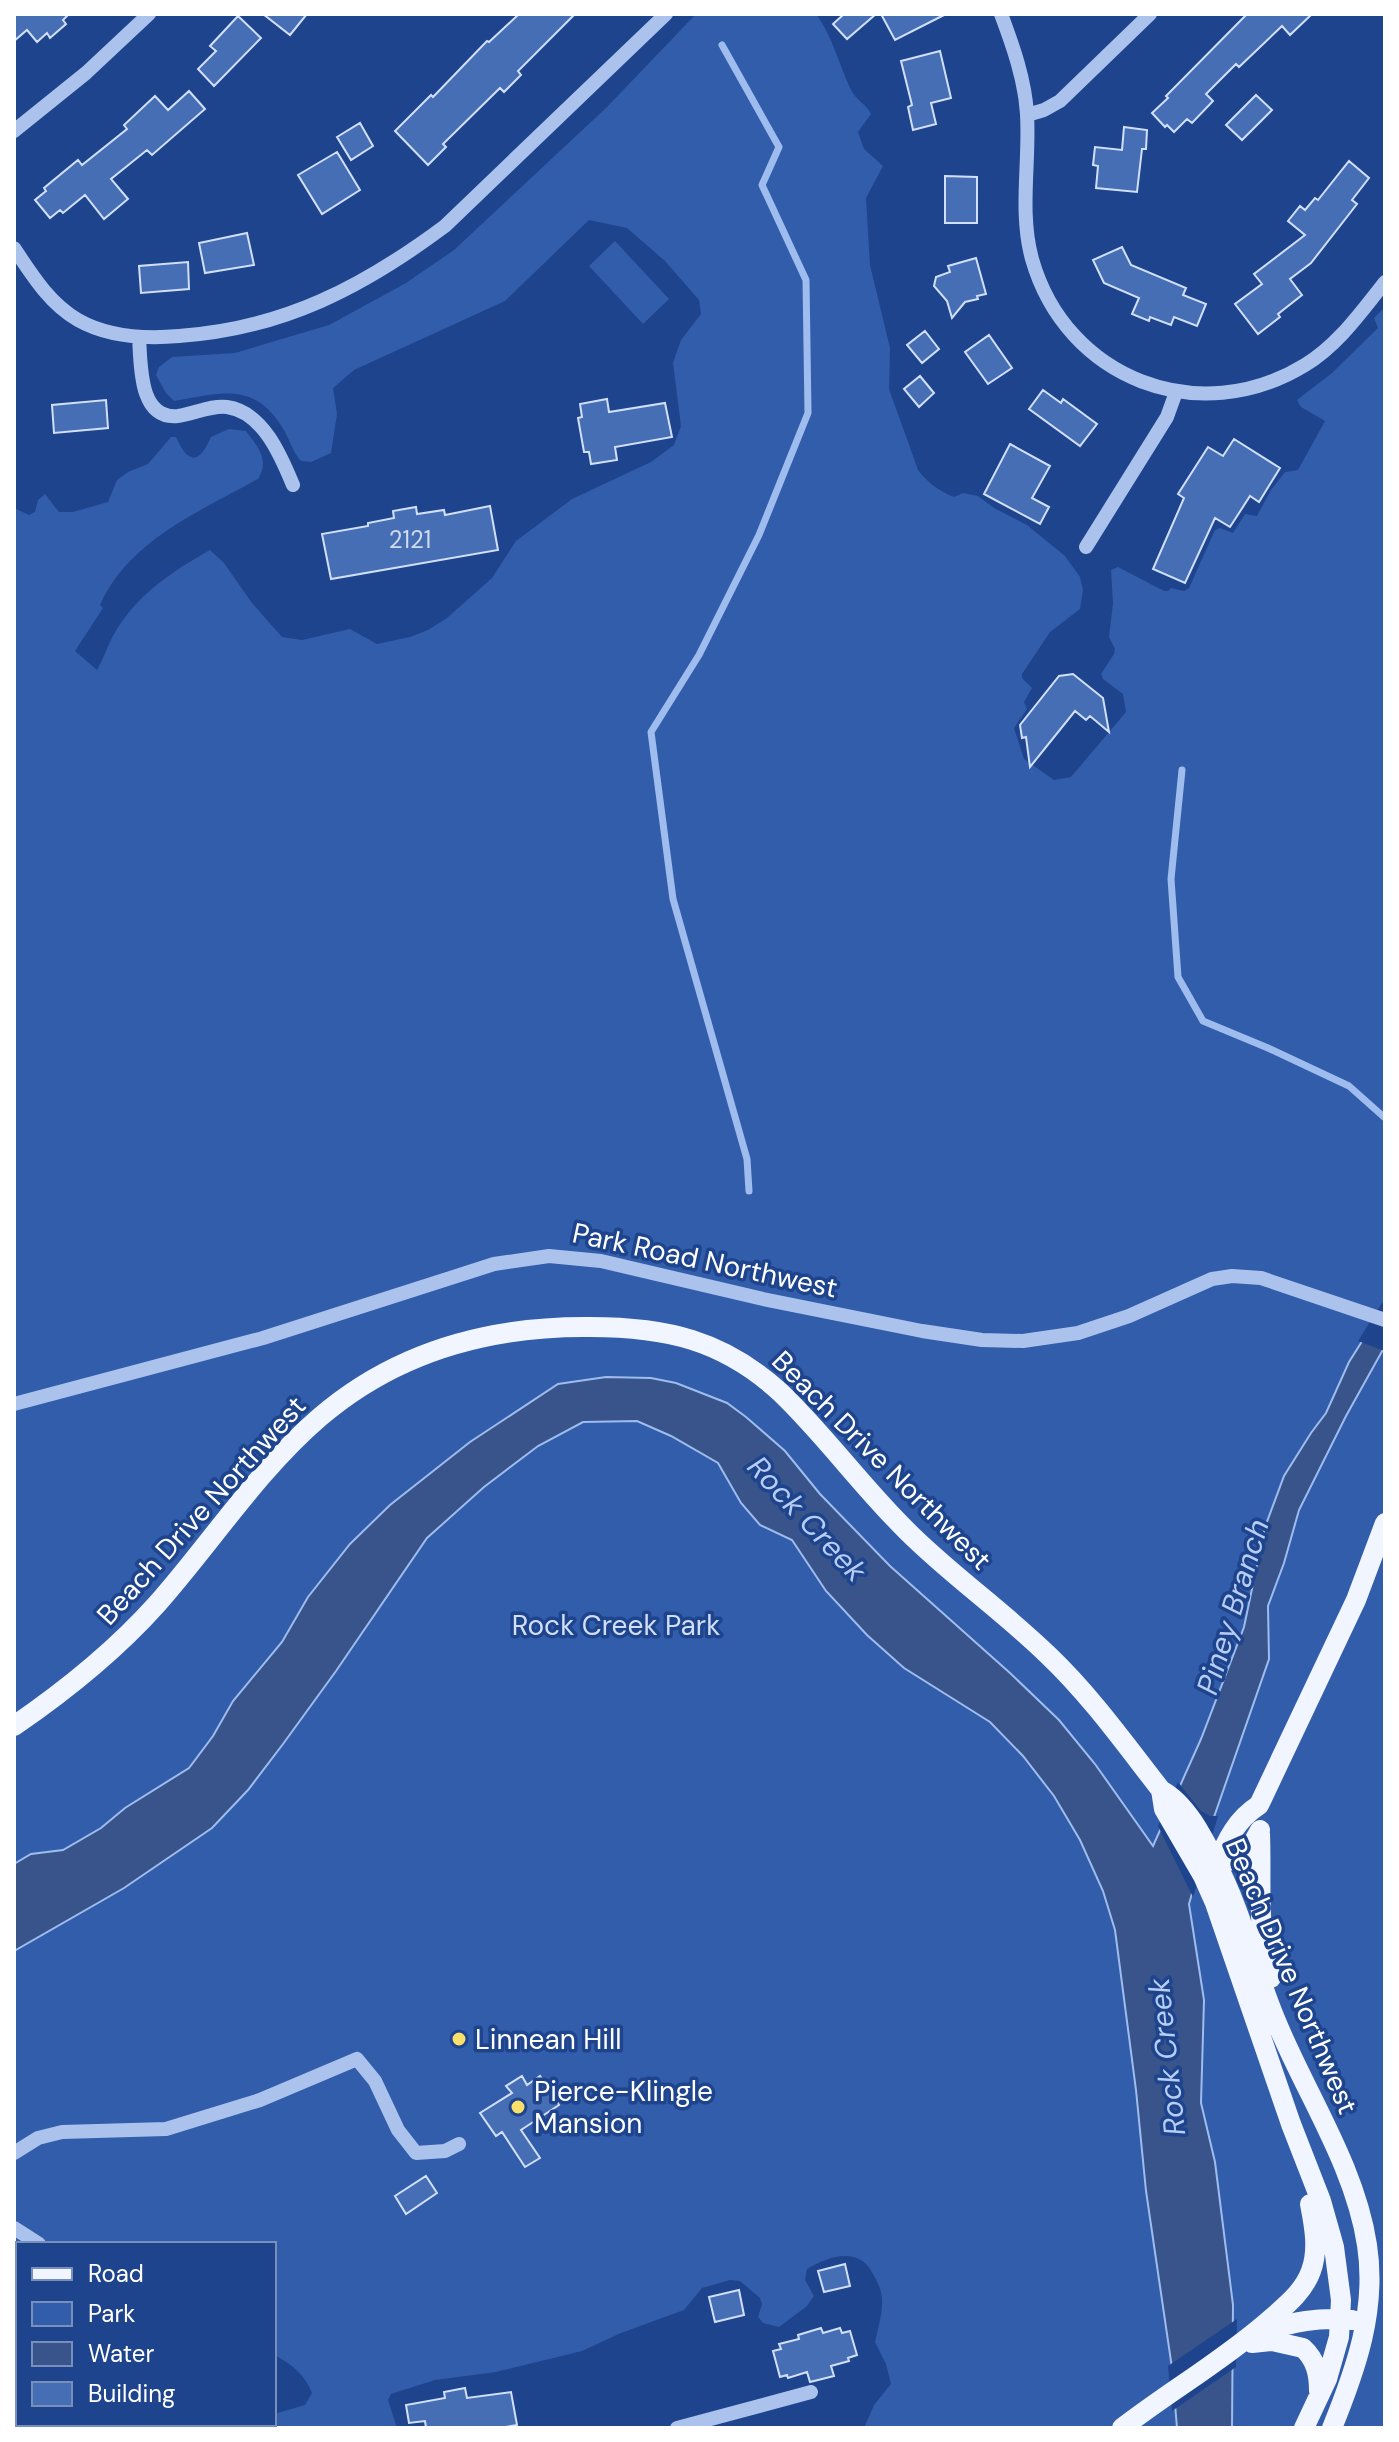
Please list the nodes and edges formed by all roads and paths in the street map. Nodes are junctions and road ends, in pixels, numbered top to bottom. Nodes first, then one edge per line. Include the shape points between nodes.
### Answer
1 (149, 14) edge
2 (666, 14) edge
3 (1001, 14) edge
4 (1150, 14) edge
5 (1027, 115) junction
6 (14, 131) edge
7 (14, 248) edge
8 (1385, 282) edge
9 (139, 337) junction
10 (1176, 392) junction
11 (293, 485) dead end
12 (1086, 547) dead end
13 (1385, 1320) edge
14 (15, 1405) edge
15 (1385, 1523) edge
16 (14, 1726) edge
17 (1259, 1805) junction
18 (1260, 1834) junction
19 (1208, 1865) junction
20 (1287, 2048) junction
21 (1291, 2124) junction
22 (459, 2144) dead end
23 (14, 2153) edge
24 (14, 2228) edge
25 (36, 2242) edge
26 (1341, 2319) junction
27 (1367, 2322) junction
28 (1240, 2345) junction
29 (811, 2392) dead end
30 (1319, 2398) junction
31 (1124, 2427) edge
32 (677, 2428) edge
33 (1304, 2428) edge
34 (1332, 2428) edge

1 - 6 street
2 - 9 street via 455,217 390,265 324,301 254,325 189,336
3 - 5 street
4 - 5 street via 1060,101
5 - 10 street via 1027,232 1046,295 1068,329 1104,362 1140,382
7 - 9 street via 41,288 76,319
8 - 10 street via 1338,339 1289,374 1235,392
9 - 11 street via 146,396 155,409 174,416 227,407 249,416 280,455
10 - 12 street via 1167,417
13 - 14 street, Park Road Northwest via 1261,1278 1232,1276 1212,1279 1078,1333 1004,1341 907,1329 587,1258 557,1256 494,1264 263,1338
15 - 17 main road via 1356,1600
16 - 19 main road, Beach Drive Northwest via 138,1624 280,1457 320,1417 382,1373 474,1338 526,1329 601,1327 664,1333 727,1353 789,1401 915,1539 1069,1676 1161,1790 1172,1796
17 - 18 main road
17 - 19 main road via 1244,1815
18 - 19 main road via 1249,1850
18 - 20 main road via 1261,1930
19 - 20 main road, Beach Drive Northwest via 1227,1887
19 - 21 main road, Beach Drive Northwest via 1215,1903
20 - 27 main road, Beach Drive Northwest via 1356,2201 1369,2260
21 - 26 main road, Beach Drive Northwest via 1334,2247
21 - 28 main road via 1313,2218 1313,2264 1300,2290
22 - 23 street via 416,2153 357,2059 260,2100 166,2129 62,2132 38,2138
24 - 25 street
26 - 27 main road
26 - 28 main road via 1285,2325
26 - 30 main road, Beach Drive Northwest
27 - 34 main road, Beach Drive Northwest
28 - 30 main road via 1272,2341 1303,2348 1318,2374
28 - 31 main road
29 - 32 street
30 - 33 main road, Beach Drive Northwest

